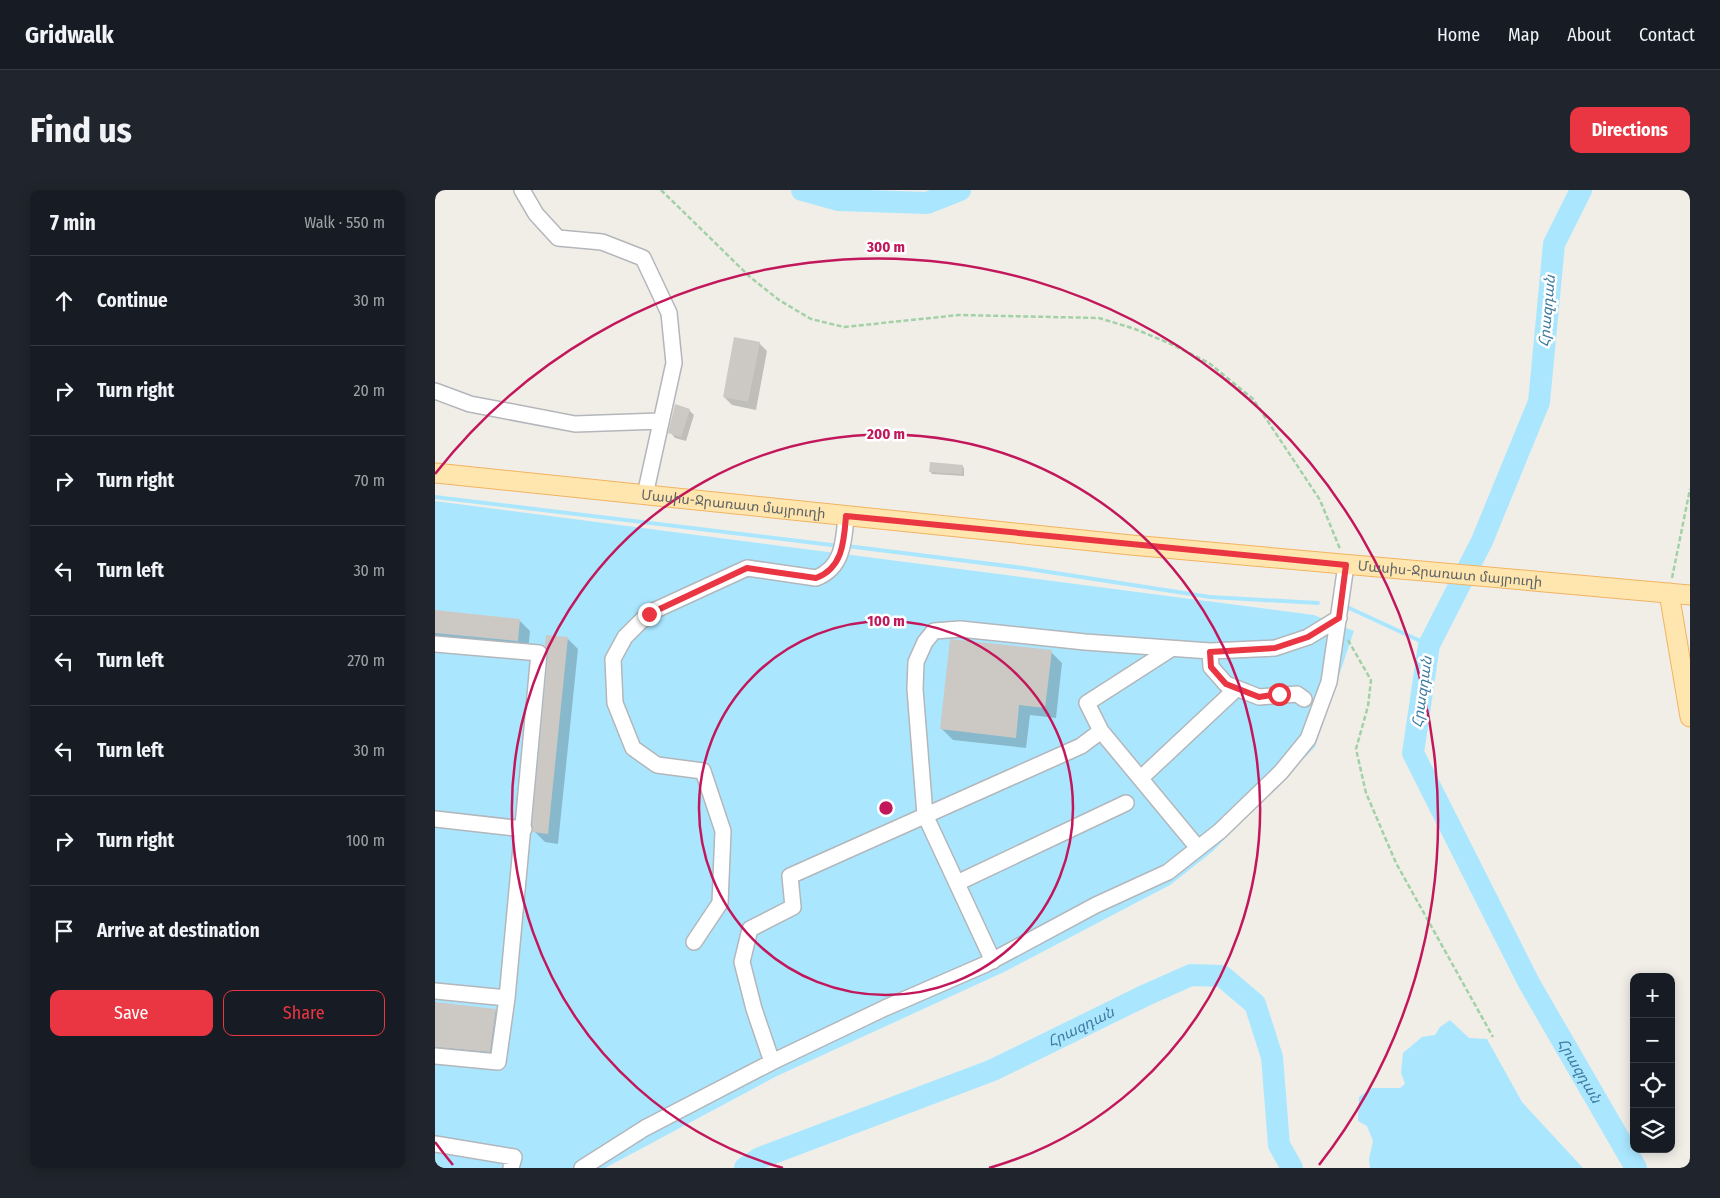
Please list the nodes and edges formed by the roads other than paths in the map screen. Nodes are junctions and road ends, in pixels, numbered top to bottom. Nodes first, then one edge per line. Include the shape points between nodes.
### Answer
1 (522, 190) edge
2 (435, 391) edge
3 (660, 421) junction
4 (435, 473) edge
5 (645, 496) junction
6 (846, 516) junction
7 (1346, 565) junction
8 (1669, 593) junction
9 (1690, 594) edge
10 (1338, 626) junction
11 (435, 644) edge
12 (1171, 649) junction
13 (1210, 652) junction
14 (1236, 689) junction
15 (1303, 699) dead end
16 (1690, 717) edge
17 (1101, 731) junction
18 (1141, 778) junction
19 (1126, 803) dead end
20 (925, 815) junction
21 (435, 819) edge
22 (524, 829) junction
23 (1198, 848) junction
24 (957, 884) junction
25 (695, 942) dead end
26 (993, 961) junction
27 (435, 991) edge
28 (507, 998) junction
29 (435, 1056) edge
30 (772, 1062) junction
31 (435, 1144) edge
32 (511, 1168) edge
33 (582, 1168) edge

1 - 3 lane via 536,214 558,238 602,242 643,258 669,313 674,363
2 - 3 lane via 470,404 575,424
3 - 5 lane
4 - 5 main road, Մասիս-Ջրառատ մայրուղի
5 - 6 main road, Մասիս-Ջրառատ մայրուղի
6 - 7 main road, Մասիս-Ջրառատ մայրուղի
6 - 25 lane via 843,545 834,567 826,574 816,578 747,568 649,614 625,637 613,659 615,702 633,748 657,765 703,771 712,792 723,831 720,903
7 - 8 main road, Մասիս-Ջրառատ մայրուղի
7 - 10 lane
8 - 9 main road, Մասիս-Ջրառատ մայրուղի
8 - 16 main road
10 - 13 lane via 1275,648
10 - 23 lane via 1329,682 1309,739 1281,772
11 - 22 lane via 539,653
12 - 13 lane
12 - 17 lane via 1087,702
12 - 20 lane via 960,628 935,631 925,642 916,662 915,689
13 - 14 lane via 1211,667 1226,684
14 - 15 lane via 1259,697 1297,694
14 - 18 lane
17 - 18 lane
17 - 20 lane via 1081,746
18 - 23 lane
19 - 24 lane
20 - 24 lane
20 - 30 lane via 790,876 793,907 750,929 743,962 754,1009
21 - 22 lane
22 - 28 lane
23 - 26 lane via 1168,872 1096,905
24 - 26 lane
26 - 30 lane
27 - 28 lane
28 - 29 lane via 498,1062
30 - 33 lane via 645,1128
31 - 32 lane via 514,1157

